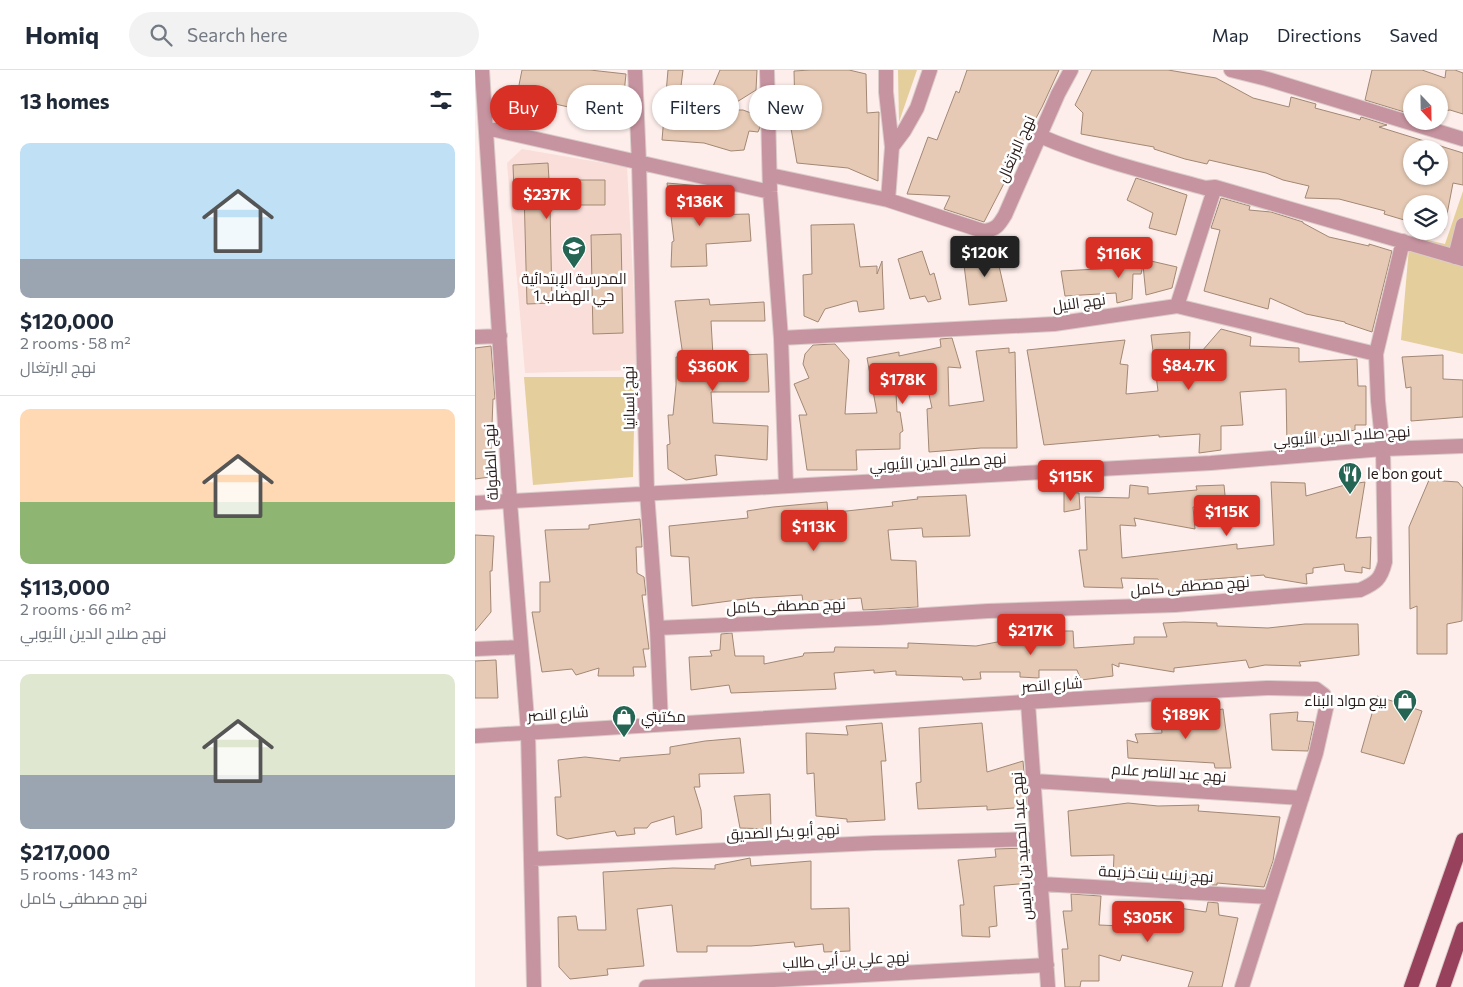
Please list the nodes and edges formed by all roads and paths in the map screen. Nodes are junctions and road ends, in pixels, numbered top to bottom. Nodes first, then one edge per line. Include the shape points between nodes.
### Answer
1 (483, 70) edge
2 (635, 70) edge
3 (767, 70) edge
4 (887, 70) edge
5 (930, 70) edge
6 (1071, 70) edge
7 (1231, 70) edge
8 (487, 128) junction
9 (1041, 136) junction
10 (1463, 139) edge
11 (892, 147) junction
12 (639, 163) junction
13 (770, 175) junction
14 (1215, 188) junction
15 (770, 192) junction
16 (888, 200) junction
17 (1463, 225) edge
18 (1403, 241) junction
19 (1459, 258) edge
20 (1177, 306) junction
21 (500, 336) junction
22 (475, 337) edge
23 (781, 338) junction
24 (1376, 354) junction
25 (1463, 446) edge
26 (1383, 449) junction
27 (785, 486) junction
28 (647, 493) junction
29 (510, 502) junction
30 (475, 503) edge
31 (657, 628) junction
32 (521, 647) junction
33 (475, 649) edge
34 (1028, 703) junction
35 (661, 724) junction
36 (528, 732) junction
37 (475, 736) edge
38 (1034, 781) junction
39 (1301, 798) junction
40 (1037, 839) junction
41 (1463, 840) edge
42 (532, 859) junction
43 (1041, 884) junction
44 (1270, 897) junction
45 (1463, 929) edge
46 (1047, 965) junction
47 (534, 987) edge
48 (646, 987) edge
49 (1049, 987) edge
50 (1242, 987) edge
51 (1411, 987) edge
52 (1443, 987) edge

1 - 8 street, نهج الطفولة
2 - 12 street, نهج إسبانيا
3 - 13 street
4 - 11 street
5 - 11 street via 914,114
6 - 9 street, نهج البرتغال
7 - 10 street
8 - 12 street
8 - 21 street, نهج الطفولة
9 - 14 street via 1110,162
9 - 16 street, نهج البرتغال via 998,227 991,230 983,231
11 - 16 street
12 - 15 street
12 - 28 street, نهج إسبانيا
13 - 15 street
13 - 16 street
14 - 18 street
14 - 20 street
15 - 23 street
17 - 19 street
18 - 19 street
18 - 24 street, نهج مصطفى كامل
20 - 23 street, نهج النيل via 1054,324
20 - 24 street, نهج النيل
21 - 22 street
21 - 29 street, نهج الطفولة
23 - 27 street
24 - 26 street, نهج مصطفى كامل
25 - 26 street, نهج صلاح الدين الأيوبي
26 - 27 street, نهج صلاح الدين الأيوبي via 1211,463
26 - 31 street, نهج مصطفى كامل via 1385,562 1382,574 1373,584 1360,590 1175,605
27 - 28 street, نهج صلاح الدين الأيوبي
28 - 29 street, نهج صلاح الدين الأيوبي
28 - 31 street, نهج إسبانيا
29 - 30 street, نهج صلاح الدين الأيوبي
29 - 32 street, نهج الطفولة
31 - 35 street, نهج إسبانيا
32 - 33 street
32 - 36 street, نهج الطفولة
34 - 35 street, شارع النصر
34 - 38 street, نهج عبد الحميد بن باديس
34 - 39 street, شارع النصر via 1267,688 1316,689 1324,695 1327,704
35 - 36 street, شارع النصر
36 - 37 street, شارع النصر
36 - 42 street, نهج الطفولة
38 - 39 street, نهج عبد الناصر علام
38 - 40 street, نهج عبد الحميد بن باديس
39 - 44 street, شارع النصر
40 - 42 street, نهج أبو بكر الصديق
40 - 43 street, نهج عبد الحميد بن باديس
41 - 51 main road
42 - 47 street, نهج الطفولة
43 - 44 street, نهج زينب بنت خزيمة
43 - 46 street, نهج عبد الحميد بن باديس
44 - 50 street, شارع النصر
45 - 52 main road
46 - 48 street, نهج علي بن أبي طالب
46 - 49 street, نهج عبد الحميد بن باديس

